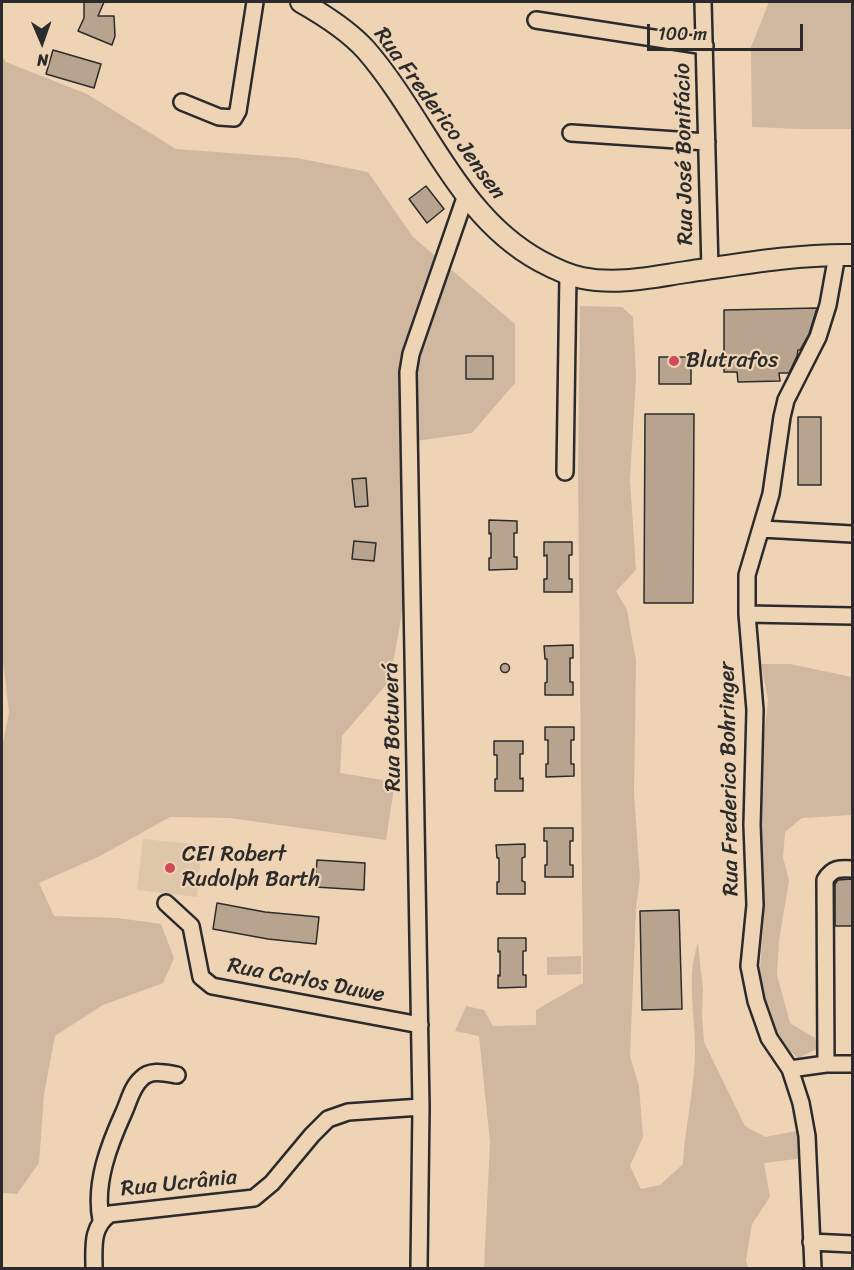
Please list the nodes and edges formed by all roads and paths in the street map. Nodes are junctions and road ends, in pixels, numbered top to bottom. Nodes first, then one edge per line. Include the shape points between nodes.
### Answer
1 (255, 2) edge
2 (301, 2) edge
3 (703, 2) edge
4 (536, 20) dead end
5 (705, 46) junction
6 (182, 102) dead end
7 (571, 133) dead end
8 (707, 142) junction
9 (466, 195) junction
10 (845, 255) edge
11 (710, 269) junction
12 (568, 274) junction
13 (565, 472) dead end
14 (762, 529) junction
15 (852, 534) edge
16 (747, 614) junction
17 (852, 616) edge
18 (852, 869) edge
19 (166, 903) dead end
20 (420, 1025) junction
21 (826, 1064) junction
22 (852, 1064) edge
23 (790, 1070) junction
24 (177, 1075) dead end
25 (421, 1107) junction
26 (101, 1220) junction
27 (811, 1242) junction
28 (852, 1244) edge
29 (94, 1269) edge
30 (420, 1269) edge
31 (813, 1269) edge

1 - 6 street via 234,118 219,117
2 - 9 main road, Rua Frederico Jensen via 338,25 370,54
3 - 5 street, Rua José Bonifácio
4 - 5 street
5 - 8 street, Rua José Bonifácio
7 - 8 street
8 - 11 street, Rua José Bonifácio
9 - 12 main road, Rua Frederico Jensen via 506,239
9 - 20 street, Rua Botuverá via 408,372
10 - 11 main road, Rua Frederico Jensen via 806,256
10 - 14 street, Rua Frederico Bohringer via 818,338 786,400
11 - 12 main road, Rua Frederico Jensen via 606,281
12 - 13 street
14 - 15 street
14 - 16 street, Rua Frederico Bohringer via 747,575
16 - 17 street
16 - 23 street, Rua Frederico Bohringer via 755,710 755,905 749,966 769,1038
18 - 21 street via 836,868 825,880
19 - 20 street, Rua Carlos Duwe via 191,926 201,977 212,986
20 - 25 street, Rua Botuverá
21 - 22 street
21 - 23 street
23 - 27 street, Rua Frederico Bohringer via 807,1136
24 - 26 street via 150,1073 133,1091 109,1146 98,1206
25 - 26 street, Rua Ucrânia via 348,1112 328,1119 254,1198 110,1214
25 - 30 street, Rua Botuverá
26 - 29 street, Rua Ucrânia via 94,1241
27 - 28 street
27 - 31 street, Rua Frederico Bohringer

